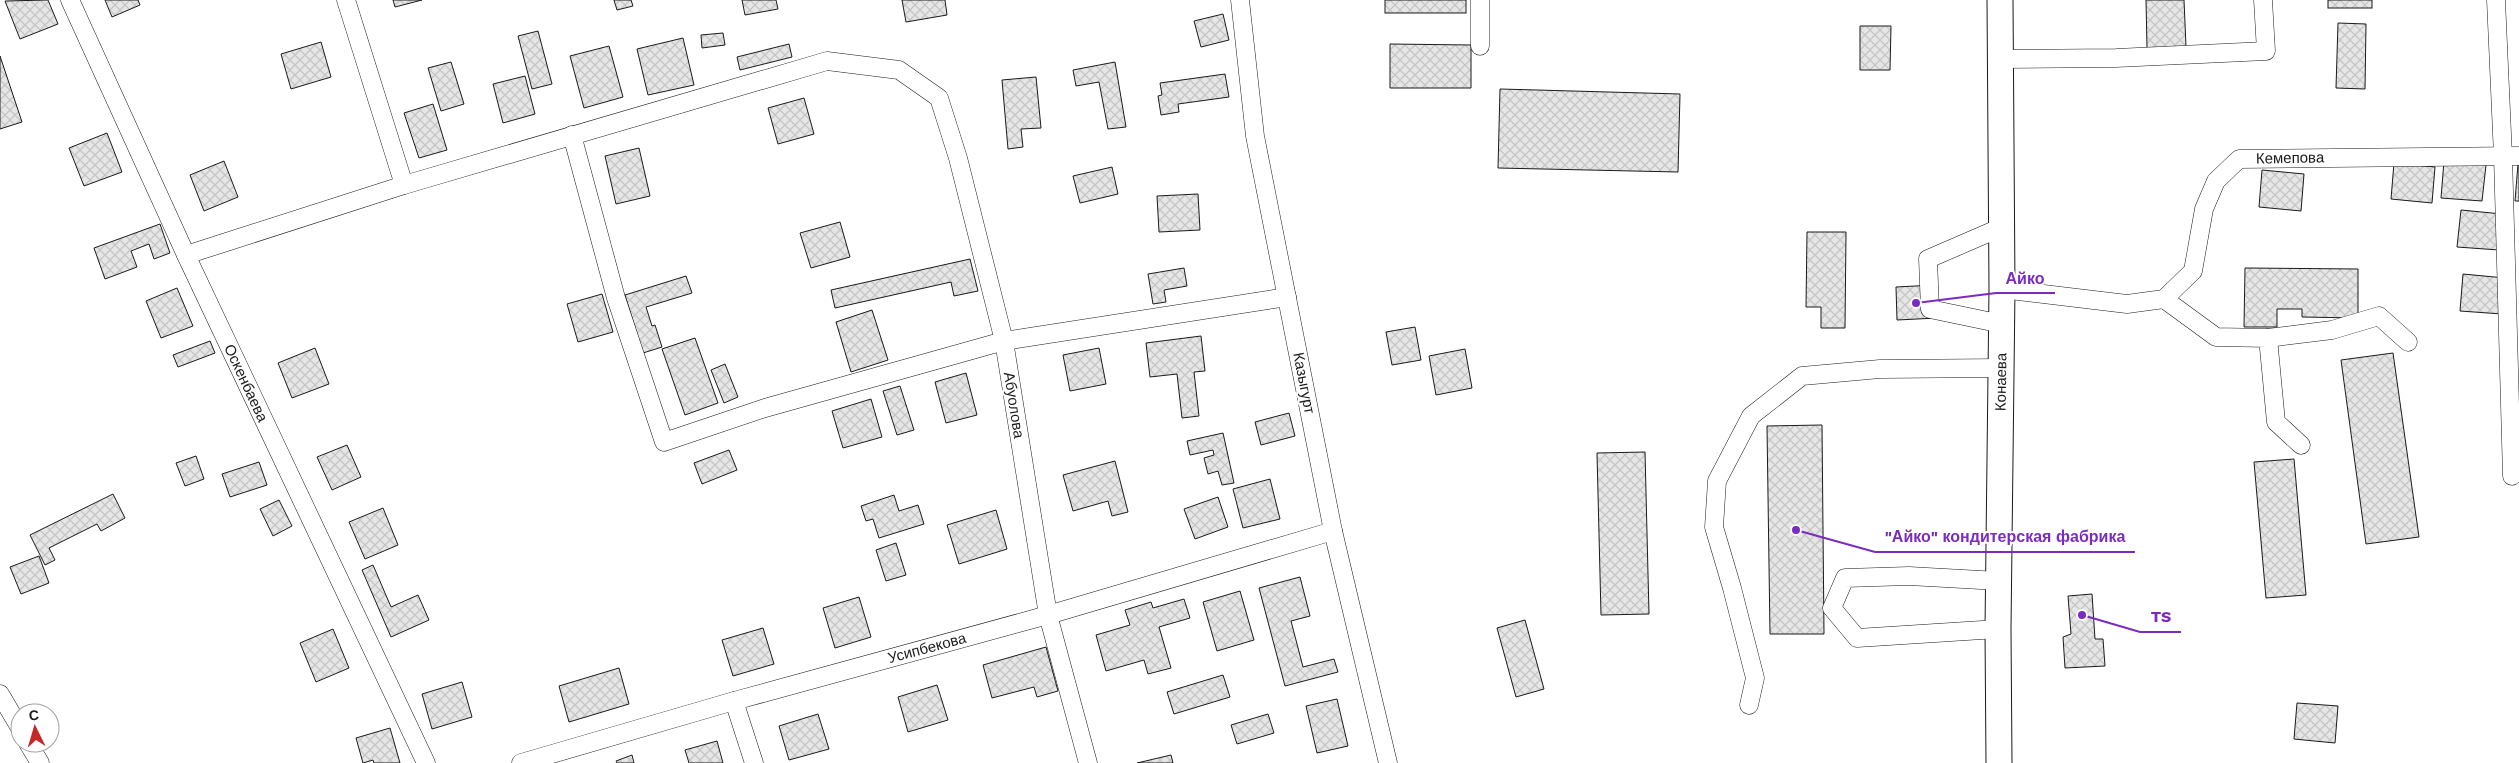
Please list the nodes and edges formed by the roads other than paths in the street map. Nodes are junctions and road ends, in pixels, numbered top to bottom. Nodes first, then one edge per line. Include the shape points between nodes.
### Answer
1 (70, 0) edge
2 (346, 0) edge
3 (1240, 0) edge
4 (1480, 0) edge
5 (2000, 0) edge
6 (2263, 0) edge
7 (2496, 0) edge
8 (1480, 46) dead end
9 (2001, 59) junction
10 (572, 136) junction
11 (2511, 156) edge
12 (404, 185) junction
13 (2002, 228) junction
14 (186, 255) junction
15 (2002, 289) junction
16 (1287, 297) junction
17 (2164, 299) junction
18 (2002, 324) junction
19 (2268, 338) junction
20 (1004, 341) junction
21 (2408, 342) dead end
22 (2001, 368) junction
23 (2301, 445) dead end
24 (2512, 476) dead end
25 (1332, 531) junction
26 (1999, 581) junction
27 (1048, 615) junction
28 (1998, 629) junction
29 (0, 694) edge
30 (734, 701) junction
31 (1749, 705) dead end
32 (10, 711) edge
33 (426, 763) edge
34 (521, 763) edge
35 (754, 763) edge
36 (1088, 763) edge
37 (1388, 763) edge
38 (1999, 763) edge

1 - 14 street, Оскенбаева
2 - 12 street
3 - 16 street, Казыгурт via 1255,136
4 - 8 street
5 - 9 main road, Конаева
6 - 9 street via 2266,51
7 - 11 street
9 - 13 main road, Конаева
10 - 12 street
10 - 20 street, Абуолова via 826,61 899,70 939,98 958,158
10 - 20 street via 616,298 664,442 765,408
11 - 17 street, Кемепова via 2239,159 2216,182 2204,209 2193,271
11 - 24 street
12 - 14 street
13 - 15 main road, Конаева
13 - 18 street via 1928,260 1930,309
14 - 33 street, Оскенбаева
15 - 17 street via 2127,304
15 - 18 main road, Конаева
16 - 20 street
16 - 25 street, Казыгурт
17 - 19 street via 2216,337
18 - 22 main road, Конаева
19 - 21 street via 2332,330 2379,316
19 - 23 street via 2276,422
20 - 27 street, Абуолова
22 - 26 main road, Конаева
22 - 31 street via 1880,369 1802,376 1751,416 1717,481 1714,528 1755,678
25 - 27 street, Усипбекова
25 - 37 street, Казыгурт
26 - 28 main road, Конаева
26 - 28 street via 1909,576 1845,578 1832,608 1857,638
27 - 30 street, Усипбекова
27 - 36 street, Абуолова
28 - 38 main road, Конаева
29 - 32 street
30 - 34 street, Усипбекова
30 - 35 street

